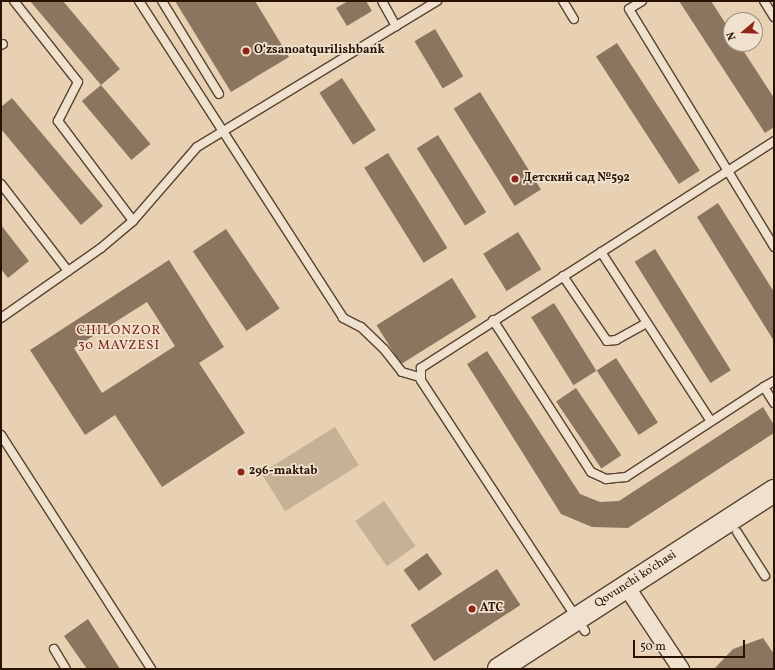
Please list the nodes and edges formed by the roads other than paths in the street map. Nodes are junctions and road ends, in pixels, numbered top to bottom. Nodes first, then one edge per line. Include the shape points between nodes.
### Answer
1 (14, 1) edge
2 (139, 1) edge
3 (162, 1) edge
4 (382, 1) edge
5 (437, 1) edge
6 (564, 1) edge
7 (642, 1) edge
8 (764, 1) edge
9 (774, 17) edge
10 (574, 19) dead end
11 (396, 26) junction
12 (219, 94) dead end
13 (221, 131) junction
14 (774, 141) edge
15 (729, 170) junction
16 (1, 184) edge
17 (134, 221) junction
18 (774, 247) edge
19 (601, 252) junction
20 (68, 271) junction
21 (563, 276) junction
22 (1, 318) edge
23 (493, 320) junction
24 (647, 323) junction
25 (420, 377) junction
26 (774, 381) edge
27 (764, 387) junction
28 (774, 403) edge
29 (710, 420) junction
30 (1, 435) edge
31 (774, 491) edge
32 (774, 508) edge
33 (737, 532) junction
34 (765, 576) dead end
35 (630, 592) junction
36 (580, 625) junction
37 (54, 650) dead end
38 (66, 669) edge
39 (151, 669) edge
40 (499, 669) edge
41 (526, 669) edge
42 (681, 669) edge

1 - 17 lane via 78,82 58,120
2 - 13 lane
3 - 12 lane
4 - 11 lane
5 - 11 lane
6 - 10 lane
7 - 15 lane via 629,9
8 - 9 lane
11 - 13 lane
13 - 17 lane via 197,148
13 - 25 lane via 343,318 361,328 384,349 402,372
14 - 15 lane
15 - 18 lane
15 - 19 lane
16 - 20 lane
17 - 20 lane
19 - 21 lane
19 - 24 lane
20 - 22 lane
21 - 23 lane
21 - 24 lane via 607,341 626,336
23 - 25 lane via 423,365
23 - 29 lane via 591,472 606,479 626,476
24 - 29 lane
25 - 36 lane
26 - 27 lane
27 - 28 lane
27 - 29 lane
30 - 39 lane
31 - 35 street, Qovunchi ko'chasi
32 - 33 street, Qovunchi ko'chasi
33 - 34 lane
33 - 35 street, Qovunchi ko'chasi
35 - 36 street, Qovunchi ko'chasi
35 - 42 street
36 - 40 street, Qovunchi ko'chasi
36 - 41 street, Qovunchi ko'chasi
37 - 38 lane

